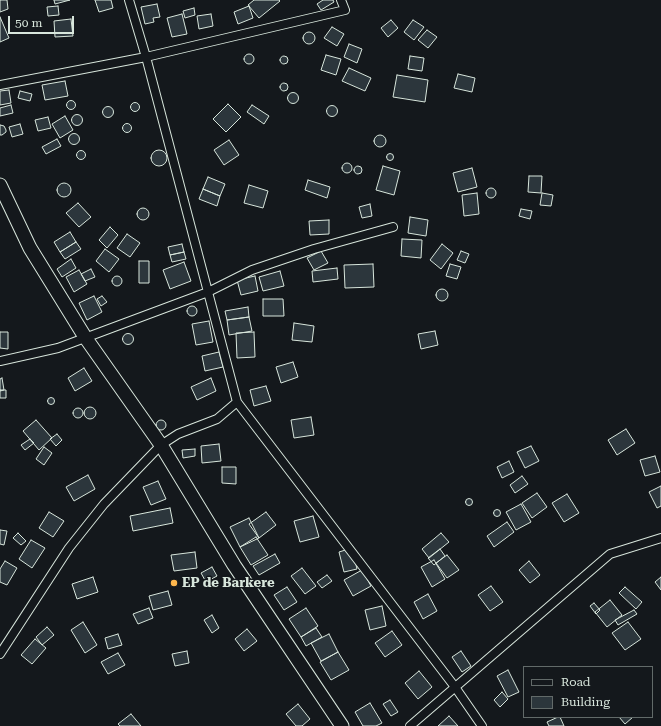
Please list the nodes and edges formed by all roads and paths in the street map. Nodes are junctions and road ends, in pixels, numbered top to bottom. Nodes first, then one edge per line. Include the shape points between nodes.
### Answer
1 (129, 0) edge
2 (341, 0) edge
3 (146, 57) junction
4 (0, 85) edge
5 (0, 185) edge
6 (393, 227) dead end
7 (208, 292) junction
8 (85, 338) junction
9 (0, 362) edge
10 (237, 402) junction
11 (161, 446) junction
12 (661, 538) edge
13 (0, 654) edge
14 (455, 687) junction
15 (342, 726) edge
16 (410, 726) edge
17 (482, 726) edge

1 - 3 street
2 - 3 street via 345,10
3 - 4 street
3 - 7 street
5 - 8 main road via 30,248
6 - 7 street via 314,249 252,270
7 - 8 street
7 - 10 street
8 - 9 street via 58,348
8 - 11 main road
10 - 11 street via 217,419 178,434
10 - 14 street
11 - 13 street via 104,504 70,548
11 - 15 main road via 234,565
12 - 14 street via 610,554
14 - 16 street
14 - 17 street

